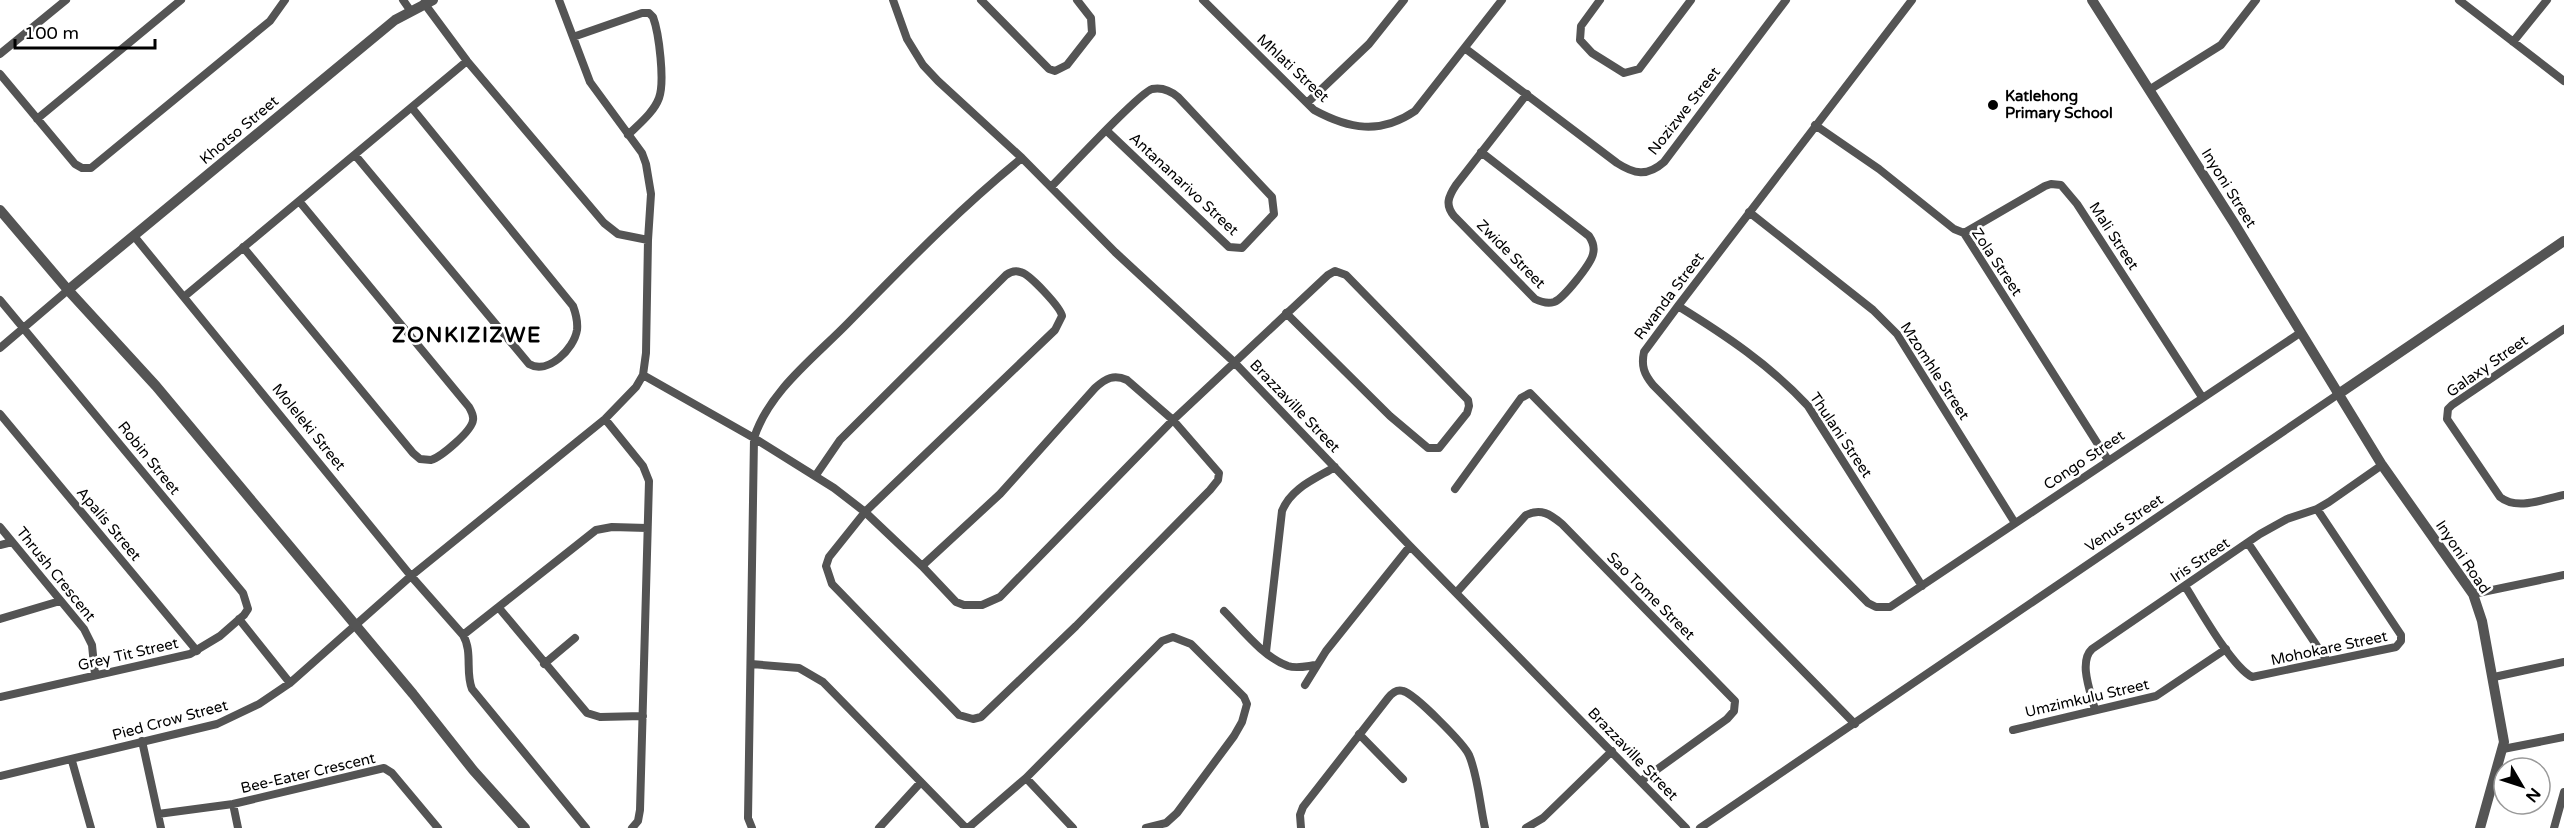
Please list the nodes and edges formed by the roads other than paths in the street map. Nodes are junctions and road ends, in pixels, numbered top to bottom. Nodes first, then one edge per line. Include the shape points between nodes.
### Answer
1 (66, 0) edge
2 (181, 0) edge
3 (285, 0) edge
4 (404, 0) edge
5 (559, 0) edge
6 (893, 0) edge
7 (981, 0) edge
8 (1077, 0) edge
9 (1203, 0) edge
10 (1404, 0) edge
11 (1502, 0) edge
12 (1600, 0) edge
13 (1691, 0) edge
14 (1786, 0) edge
15 (1912, 0) edge
16 (2092, 0) edge
17 (2256, 0) edge
18 (2458, 0) edge
19 (2547, 0) edge
20 (428, 2) edge
21 (410, 10) junction
22 (573, 37) junction
23 (2513, 42) junction
24 (1466, 48) junction
25 (0, 54) edge
26 (467, 61) junction
27 (0, 74) edge
28 (2564, 81) edge
29 (2149, 90) junction
30 (1527, 94) junction
31 (1307, 104) junction
32 (412, 108) junction
33 (37, 119) junction
34 (1815, 124) junction
35 (1107, 131) junction
36 (628, 135) junction
37 (1481, 153) junction
38 (355, 155) junction
39 (1022, 158) junction
40 (1051, 187) junction
41 (298, 201) junction
42 (0, 210) edge
43 (1749, 212) junction
44 (1964, 233) junction
45 (134, 236) junction
46 (648, 240) junction
47 (2564, 241) edge
48 (243, 247) junction
49 (68, 290) junction
50 (185, 296) junction
51 (0, 300) edge
52 (1678, 306) junction
53 (1286, 313) junction
54 (23, 328) junction
55 (2564, 329) edge
56 (2300, 333) junction
57 (0, 348) edge
58 (1234, 362) junction
59 (643, 375) junction
60 (2337, 395) junction
61 (2202, 397) junction
62 (0, 414) edge
63 (605, 419) junction
64 (1173, 420) junction
65 (753, 438) junction
66 (2108, 460) junction
67 (2382, 465) junction
68 (1335, 468) junction
69 (816, 475) junction
70 (1455, 489) dead end
71 (2564, 495) edge
72 (2317, 509) junction
73 (865, 512) junction
74 (2015, 523) junction
75 (0, 527) edge
76 (647, 528) junction
77 (12, 542) junction
78 (2248, 543) junction
79 (0, 545) edge
80 (1410, 546) junction
81 (922, 566) junction
82 (2564, 575) edge
83 (411, 576) junction
84 (1922, 586) junction
85 (2185, 586) junction
86 (1456, 593) junction
87 (2473, 594) junction
88 (60, 601) junction
89 (499, 608) junction
90 (1882, 608) joint
91 (248, 609) joint
92 (1224, 610) dead end
93 (0, 618) edge
94 (239, 620) junction
95 (355, 624) junction
96 (463, 635) junction
97 (575, 638) dead end
98 (2226, 649) junction
99 (197, 651) junction
100 (1266, 652) junction
101 (2327, 661) junction
102 (2564, 662) edge
103 (544, 664) junction
104 (752, 664) junction
105 (1316, 665) junction
106 (95, 675) junction
107 (2494, 677) junction
108 (290, 683) junction
109 (1305, 685) dead end
110 (0, 697) edge
111 (2095, 710) junction
112 (643, 716) junction
113 (1854, 724) junction
114 (2013, 730) dead end
115 (1359, 734) junction
116 (2564, 737) edge
117 (142, 741) junction
118 (2503, 749) junction
119 (1612, 751) junction
120 (72, 761) junction
121 (0, 777) edge
122 (1026, 778) junction
123 (1403, 779) dead end
124 (1641, 781) junction
125 (921, 782) junction
126 (2564, 792) edge
127 (233, 804) junction
128 (158, 814) junction
129 (91, 828) edge
130 (161, 828) edge
131 (238, 828) edge
132 (438, 828) edge
133 (525, 828) edge
134 (586, 828) edge
135 (632, 828) edge
136 (752, 828) edge
137 (879, 828) edge
138 (967, 828) edge
139 (1073, 828) edge
140 (1146, 828) edge
141 (1301, 828) edge
142 (1485, 828) edge
143 (1526, 828) edge
144 (1686, 828) edge
145 (1700, 828) edge
146 (2480, 828) edge
147 (2554, 828) edge

1 - 25 street
2 - 33 street
3 - 33 street via 270,21 91,168 75,164
4 - 21 street
5 - 22 street
6 - 39 street, Brazzaville Street via 900,25 923,65
7 - 8 street via 1049,69 1055,70 1067,65 1092,33 1089,12
9 - 31 street, Mhlati Street
10 - 31 street via 1369,45
11 - 24 street, Mhlati Street
12 - 13 street via 1581,26 1580,40 1592,53 1624,73 1639,69
14 - 30 street, Nozizwe Street via 1664,162 1650,172 1633,173 1617,163
15 - 34 street, Rwanda Street
16 - 29 street, Inyoni Street
17 - 29 street via 2221,45
18 - 23 street
19 - 23 street
20 - 21 street, Khotso Street
20 - 26 street
21 - 45 street, Khotso Street
22 - 36 street via 590,82
22 - 36 street via 642,13 653,17 661,71 660,97
23 - 28 street
24 - 30 street, Nozizwe Street
24 - 31 street, Mhlati Street via 1418,108 1397,121 1358,127 1336,122
26 - 32 street
26 - 46 street via 608,228
27 - 33 street
29 - 56 street, Inyoni Street
30 - 37 street, Zwide Street
32 - 38 street
32 - 38 street via 573,306 577,329 564,354 543,368 529,364
34 - 43 street, Rwanda Street
34 - 44 street, Zola Street
35 - 35 street, Antananarivo Street via 1148,91 1169,91 1272,197 1274,214 1242,248 1229,247
35 - 40 street, Antananarivo Street
36 - 46 street via 642,153 650,183
37 - 37 street, Zwide Street via 1451,193 1449,210 1535,299 1555,302 1592,259 1592,242
38 - 41 street
39 - 40 street, Brazzaville Street
39 - 65 street via 939,230 786,385 765,411
40 - 58 street, Brazzaville Street
41 - 48 street
41 - 48 street via 472,413 472,425 443,453 431,460 420,459 413,453
42 - 49 street
43 - 52 street, Rwanda Street
43 - 74 street, Mzomhle Street via 1864,302 1897,334
44 - 61 street, Mali Street via 2045,186 2061,185
44 - 66 street, Zola Street
45 - 49 street, Khotso Street
45 - 50 street, Moleleki Street
46 - 59 street
47 - 60 street, Venus Street
48 - 50 street
49 - 54 street
49 - 95 street via 156,386
50 - 83 street, Moleleki Street
51 - 54 street, Robin Street
52 - 84 street, Thulani Street via 1743,348 1808,406
52 - 90 street, Rwanda Street via 1644,352 1647,377 1868,603
53 - 53 street via 1328,275 1341,272 1468,400 1467,412 1439,448 1428,447 1390,416
53 - 58 street
54 - 57 street
54 - 91 street, Robin Street via 243,593
55 - 71 street, Galaxy Street via 2452,405 2447,419 2506,502 2517,505
56 - 60 street, Inyoni Street
56 - 61 street, Congo Street
58 - 64 street
58 - 68 street, Brazzaville Street
59 - 63 street, Pied Crow Street via 629,396
59 - 65 street
60 - 67 street, Inyoni Road
60 - 113 street, Venus Street
61 - 66 street, Congo Street
62 - 99 street, Apalis Street
63 - 76 street via 646,471
63 - 83 street, Pied Crow Street
64 - 73 street via 1215,467 1219,473 1216,483 1076,626 977,718 959,715 829,578 829,557
64 - 81 street via 1000,597 982,605 956,602
64 - 81 street via 1127,380 1109,377 1000,494
65 - 69 street
65 - 104 street
66 - 74 street, Congo Street
67 - 72 street, Iris Street
67 - 87 street, Inyoni Road
68 - 80 street, Brazzaville Street
68 - 100 street via 1294,491 1282,511
69 - 73 street
69 - 73 street via 847,432 1002,278 1013,272 1024,273 1059,308 1062,316 1058,326
70 - 113 street via 1521,398 1530,393
72 - 78 street, Iris Street via 2287,519
72 - 101 street, Mohokare Street via 2401,638 2396,647
73 - 81 street
74 - 84 street, Congo Street
75 - 77 street, Thrush Crescent
76 - 89 street via 596,530
76 - 112 street
77 - 79 street
77 - 88 street, Thrush Crescent
78 - 85 street, Iris Street
78 - 101 street
80 - 86 street, Brazzaville Street
80 - 105 street
82 - 87 street
83 - 95 street, Pied Crow Street
83 - 96 street, Moleleki Street
84 - 90 street, Congo Street
85 - 98 street, Mohokare Street
85 - 111 street, Iris Street via 2088,652 2085,663
86 - 119 street, Brazzaville Street
86 - 124 street, Sao Tome Street via 1526,515 1533,511 1548,513 1562,524 1736,702 1727,719
87 - 107 street, Inyoni Road
88 - 93 street
88 - 106 street, Thrush Crescent via 90,640
89 - 96 street
89 - 103 street
91 - 94 street, Grey Tit Street
92 - 100 street
94 - 99 street, Grey Tit Street
94 - 108 street
95 - 108 street, Pied Crow Street
95 - 133 street via 472,770
96 - 134 street via 468,643 472,689
97 - 103 street
98 - 101 street, Mohokare Street via 2252,677
98 - 111 street, Umzimkulu Street via 2156,696
99 - 106 street, Grey Tit Street
100 - 105 street via 1288,666
102 - 107 street
103 - 112 street via 587,713 600,717
104 - 125 street via 799,668 819,679
104 - 136 street via 748,818
105 - 109 street
106 - 110 street, Grey Tit Street
107 - 118 street, Inyoni Road
108 - 117 street, Pied Crow Street via 226,721
111 - 114 street, Umzimkulu Street
112 - 135 street via 640,810
113 - 145 street, Venus Street
115 - 123 street
115 - 141 street via 1303,807
115 - 142 street via 1393,692 1400,690 1412,695 1461,743 1469,756
116 - 118 street
117 - 120 street, Pied Crow Street
117 - 128 street
118 - 146 street, Inyoni Road
119 - 124 street, Brazzaville Street
119 - 143 street via 1543,818
120 - 121 street, Pied Crow Street
120 - 129 street
122 - 138 street
122 - 139 street
122 - 140 street via 1162,641 1182,639 1244,697 1246,710 1234,736 1177,813 1166,823
124 - 144 street, Brazzaville Street
125 - 137 street
125 - 138 street
126 - 147 street
127 - 128 street, Bee-Eater Crescent
127 - 131 street
127 - 132 street, Bee-Eater Crescent via 386,768
128 - 130 street

